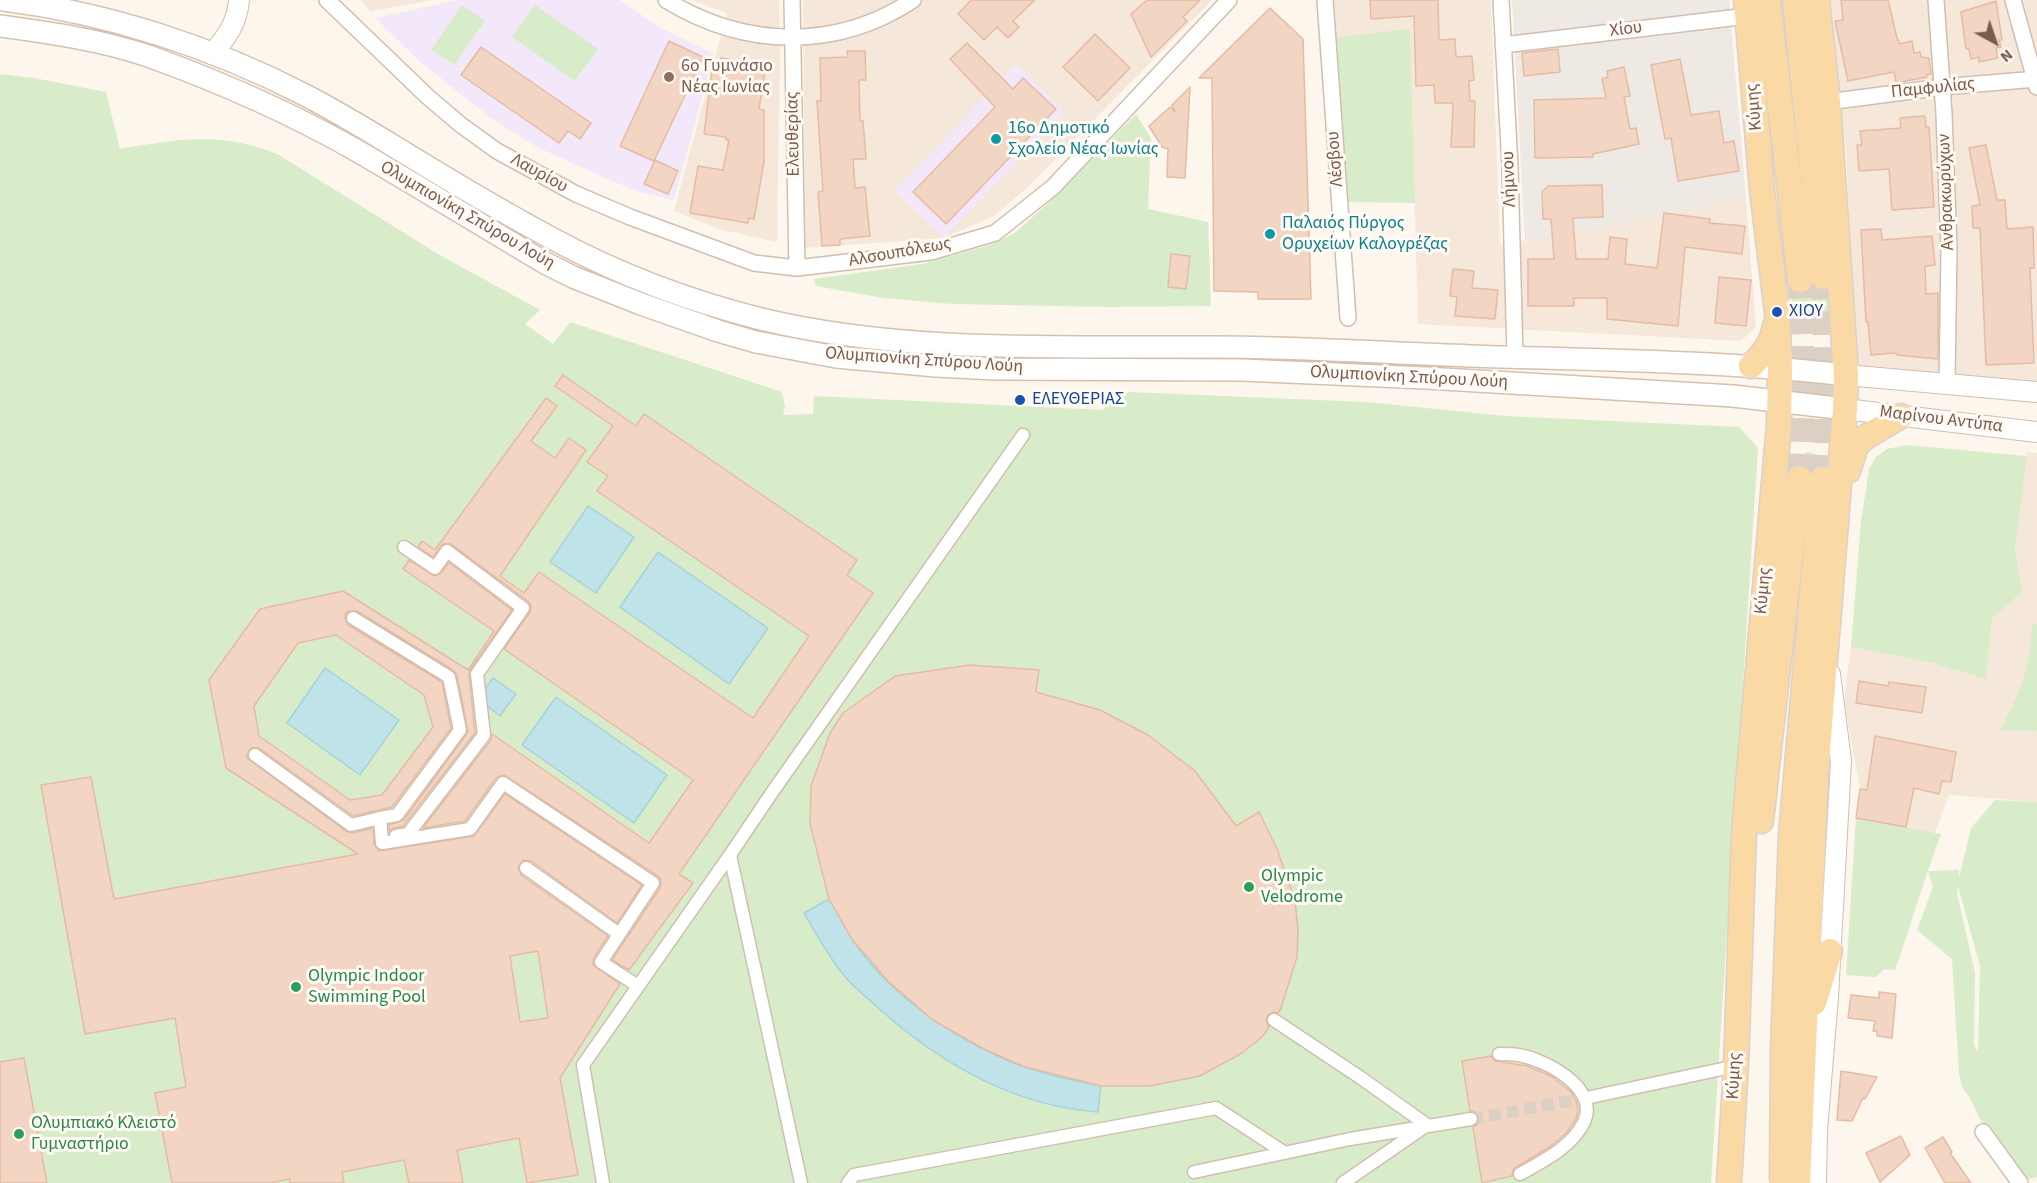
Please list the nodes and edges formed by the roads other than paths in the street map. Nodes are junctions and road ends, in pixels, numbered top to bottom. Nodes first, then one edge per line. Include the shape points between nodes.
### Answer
1 (4, 0) edge
2 (239, 0) edge
3 (327, 0) edge
4 (666, 0) edge
5 (792, 0) edge
6 (913, 0) edge
7 (1229, 0) edge
8 (1325, 0) edge
9 (1501, 0) edge
10 (1768, 0) edge
11 (1795, 0) edge
12 (1817, 0) edge
13 (1936, 0) edge
14 (2013, 0) edge
15 (1747, 8) edge
16 (0, 26) edge
17 (793, 38) junction
18 (1503, 45) junction
19 (212, 54) junction
20 (2037, 82) edge
21 (1942, 87) junction
22 (1828, 102) junction
23 (797, 268) junction
24 (1777, 312) junction
25 (1348, 318) dead end
26 (1515, 357) junction
27 (1751, 366) junction
28 (1780, 368) junction
29 (1846, 375) junction
30 (1947, 384) junction
31 (2037, 392) edge
32 (1779, 401) junction
33 (1845, 409) junction
34 (1901, 416) junction
35 (2037, 432) edge
36 (1023, 435) dead end
37 (1820, 484) junction
38 (404, 547) dead end
39 (353, 618) dead end
40 (1827, 655) junction
41 (255, 755) dead end
42 (380, 818) junction
43 (382, 839) junction
44 (730, 855) junction
45 (526, 868) dead end
46 (619, 934) junction
47 (1830, 951) junction
48 (638, 986) junction
49 (1274, 1020) dead end
50 (1804, 1034) junction
51 (1499, 1054) dead end
52 (1736, 1066) junction
53 (1586, 1098) junction
54 (1471, 1119) tunnel mouth
55 (1427, 1125) junction
56 (1983, 1131) dead end
57 (1285, 1153) junction
58 (1194, 1172) dead end
59 (1520, 1174) dead end
60 (603, 1183) edge
61 (801, 1183) edge
62 (849, 1183) edge
63 (1343, 1183) edge
64 (1729, 1183) edge
65 (1744, 1183) edge
66 (1782, 1183) edge
67 (1798, 1183) edge
68 (1816, 1183) edge
69 (2020, 1183) edge

1 - 19 main road, Ολυμπιονίκη Σπύρου Λούη via 116,23
2 - 19 street via 231,30
3 - 23 street, Λαυρίου via 428,97 497,151 576,194 630,217 754,262
4 - 17 street via 718,25
5 - 17 street, Ελευθερίας
6 - 17 street via 851,30
7 - 23 street, Αλσουπόλεως via 1053,187 995,232 932,252
8 - 25 street, Λέσβου
9 - 18 street, Λήμνου
10 - 11 main road, Κύμης via 1812,279
12 - 22 main road, Κύμης
13 - 21 street, Ανθρακωρύχων
14 - 20 street
15 - 18 street, Χίου
15 - 24 main road, Κύμης
16 - 32 main road, Ολυμπιονίκη Σπύρου Λούη via 109,45 232,90 354,149 573,278 680,319 756,342 836,357 936,366 1265,371
17 - 23 street, Ελευθερίας
18 - 26 street, Λήμνου
19 - 26 main road, Ολυμπιονίκη Σπύρου Λούη via 306,95 584,254 685,296 774,321 837,333 954,344 1239,347
20 - 21 street, Παμφυλίας
21 - 22 street, Παμφυλίας
21 - 30 street, Ανθρακωρύχων via 1949,248
22 - 29 main road, Κύμης
24 - 27 main road via 1767,349
24 - 28 main road, Κύμης
26 - 27 main road, Ολυμπιονίκη Σπύρου Λούη
27 - 28 main road, Ολυμπιονίκη Σπύρου Λούη
28 - 29 main road, Ολυμπιονίκη Σπύρου Λούη
28 - 32 main road, Κύμης
29 - 30 street, Μαρίνου Αντύπα
29 - 33 main road, Κύμης
30 - 31 street, Μαρίνου Αντύπα
32 - 33 main road, Ολυμπιονίκη Σπύρου Λούη
32 - 52 main road, Κύμης via 1744,832
33 - 34 street, Μαρίνου Αντύπα
33 - 37 main road, Κύμης
34 - 35 street, Μαρίνου Αντύπα
34 - 37 main road via 1863,438
36 - 44 street
37 - 40 main road, Κύμης
37 - 65 main road, Κύμης via 1760,834
37 - 66 main road, Κύμης via 1791,835
38 - 43 street via 435,568 447,551 523,608 477,674 484,735 408,834
39 - 42 street via 449,677 459,730 397,815
40 - 47 street, Κύμης via 1841,761
40 - 50 main road, Κύμης via 1816,785
41 - 42 street via 351,825
42 - 43 street
43 - 46 street via 382,843 470,829 503,783 653,883
44 - 48 street
44 - 61 street
45 - 46 street
46 - 48 street via 601,962
47 - 50 main road
47 - 68 street, Κύμης
48 - 60 street via 583,1065
49 - 55 street
50 - 67 main road, Κύμης
51 - 53 street via 1519,1055 1544,1064 1565,1076
52 - 53 street
52 - 64 main road, Κύμης
53 - 59 street via 1584,1121 1572,1138 1556,1153
54 - 55 street
55 - 57 street
55 - 63 street
56 - 69 street
57 - 58 street
57 - 62 street via 1216,1108 854,1175

